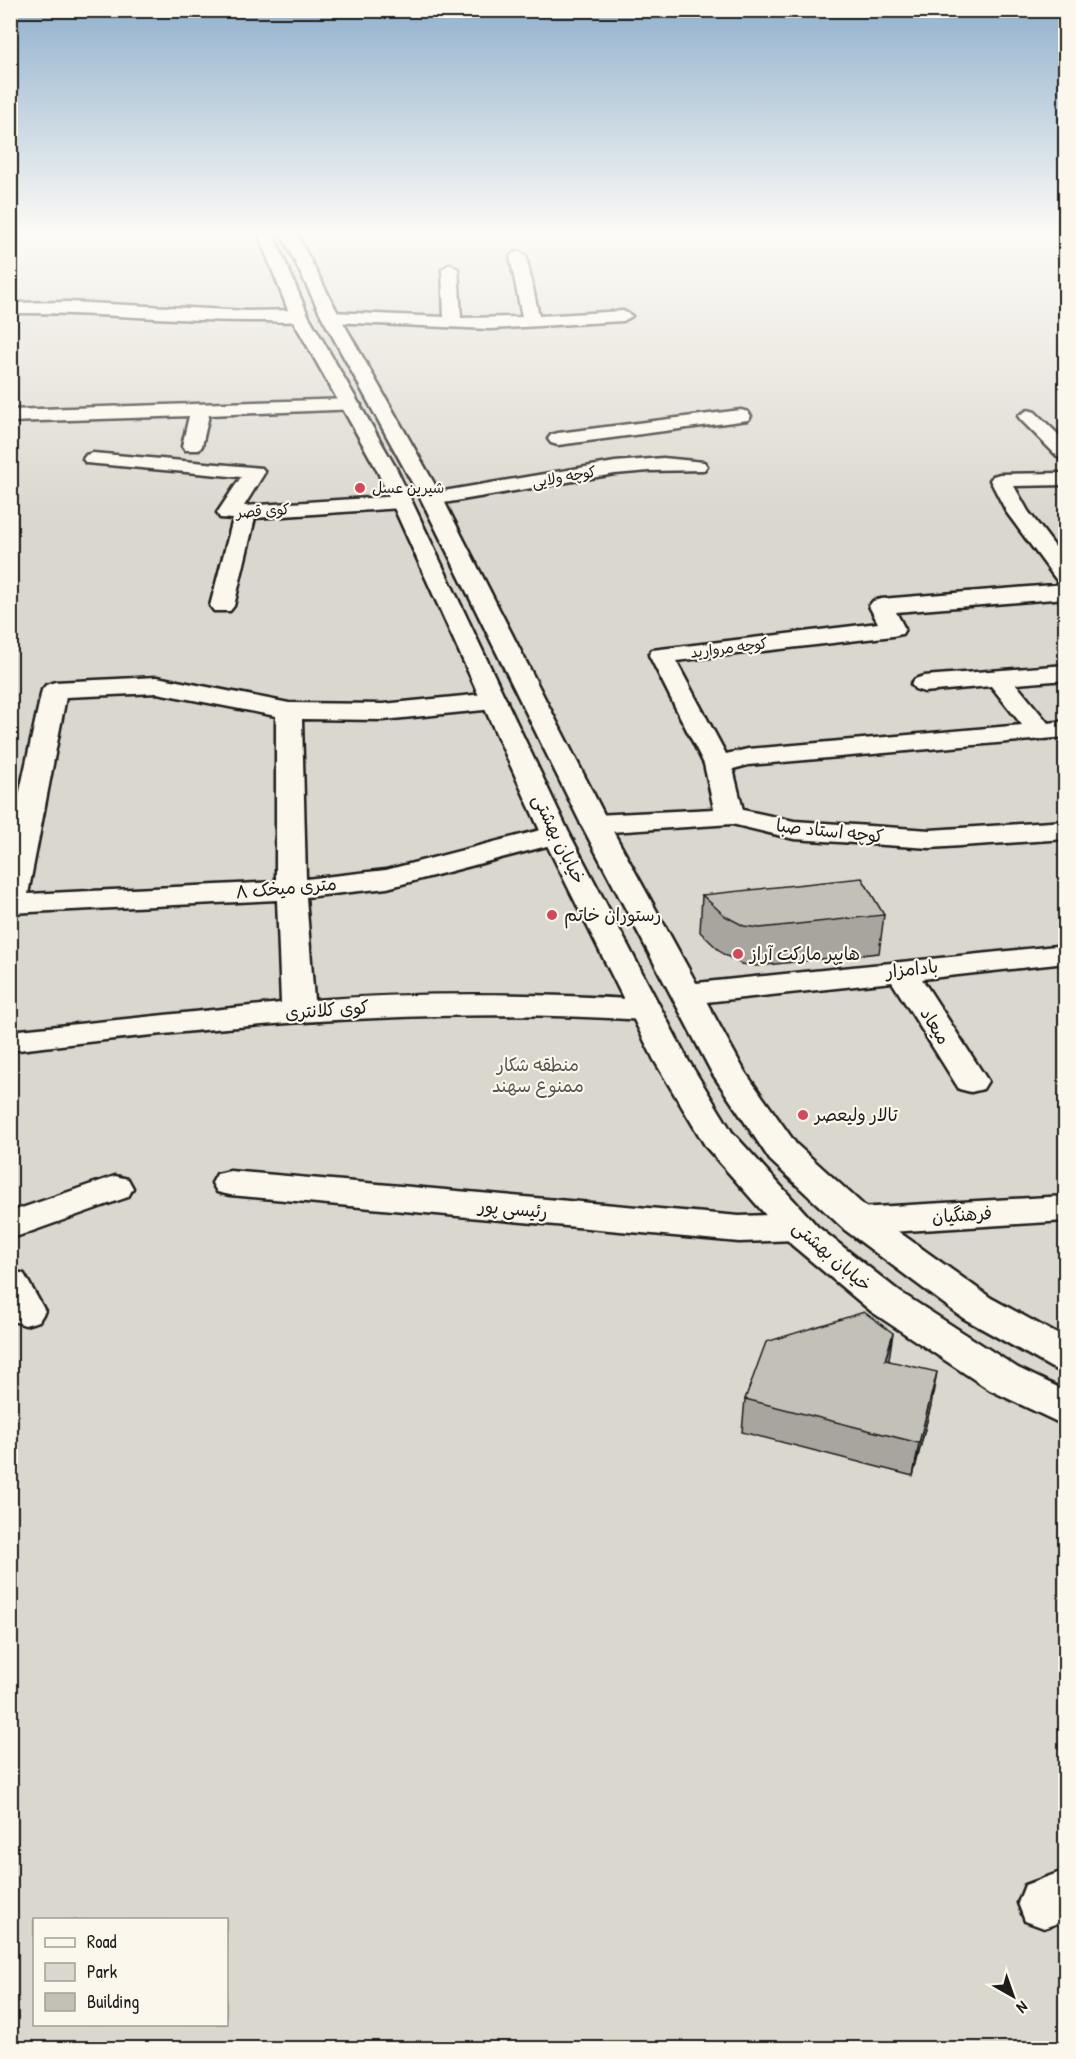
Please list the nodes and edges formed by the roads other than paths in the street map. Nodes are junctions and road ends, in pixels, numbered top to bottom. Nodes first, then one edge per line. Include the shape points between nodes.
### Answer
1 (306, 327) edge
2 (337, 327) edge
3 (351, 405) junction
4 (200, 412) junction
5 (10, 416) edge
6 (741, 416) dead end
7 (1028, 416) dead end
8 (619, 431) junction
9 (558, 439) dead end
10 (192, 446) dead end
11 (1065, 454) edge
12 (93, 459) dead end
13 (644, 464) junction
14 (697, 466) dead end
15 (1065, 479) edge
16 (432, 499) junction
17 (401, 502) junction
18 (246, 512) junction
19 (1065, 580) edge
20 (222, 606) dead end
21 (1065, 672) edge
22 (998, 678) junction
23 (924, 684) dead end
24 (494, 701) junction
25 (289, 711) junction
26 (1053, 730) edge
27 (718, 764) junction
28 (732, 816) junction
29 (595, 824) junction
30 (1065, 830) edge
31 (556, 835) junction
32 (291, 890) junction
33 (11, 904) edge
34 (1065, 954) edge
35 (900, 970) junction
36 (687, 994) junction
37 (642, 1004) junction
38 (298, 1012) junction
39 (10, 1041) edge
40 (971, 1081) dead end
41 (230, 1183) dead end
42 (115, 1188) dead end
43 (1065, 1208) edge
44 (858, 1221) junction
45 (10, 1226) edge
46 (797, 1227) junction
47 (1065, 1358) edge
48 (1065, 1410) edge

1 - 3 street, خیابان بهشتی
2 - 16 street
3 - 4 street
3 - 17 street, خیابان بهشتی
4 - 5 street
4 - 10 street
6 - 8 street
7 - 11 street
8 - 9 street
8 - 13 street
12 - 18 street, کوی قصر via 255,472 228,513
13 - 14 street, کوچه ولایی
13 - 16 street, کوچه ولایی via 487,493
15 - 19 street via 1000,480
16 - 29 street
17 - 18 street, کوی قصر
17 - 24 street, خیابان بهشتی
18 - 20 street
19 - 27 street, کوچه مروارید via 881,606 893,629 662,655
21 - 22 street
22 - 23 street
22 - 26 street
24 - 25 street via 383,712
24 - 31 street, خیابان بهشتی
25 - 32 street
25 - 33 street via 157,685 55,690
26 - 27 street via 748,757
27 - 28 street
28 - 29 street, کوچه استاد صبا
28 - 30 street, کوچه استاد صبا via 794,830 875,837 930,838
29 - 36 street
31 - 32 street, ۸ متری میخک via 387,879
31 - 37 street, خیابان بهشتی
32 - 33 street, ۸ متری میخک
32 - 38 street
34 - 35 street, بادامزار
35 - 36 street, بادامزار
35 - 40 street, میعاد
36 - 37 street, کوی کلانتری via 693,1023 682,1028 663,1026
36 - 37 street via 658,967 644,968 634,974
36 - 44 street via 729,1072 783,1152
37 - 38 street, کوی کلانتری via 359,1007
37 - 46 street, خیابان بهشتی via 719,1139
38 - 39 street, کوی کلانتری
41 - 46 street, رئیسی پور via 739,1229
42 - 45 street
43 - 44 street, فرهنگیان
44 - 47 street via 977,1308
46 - 48 street, خیابان بهشتی via 886,1302 1004,1379

